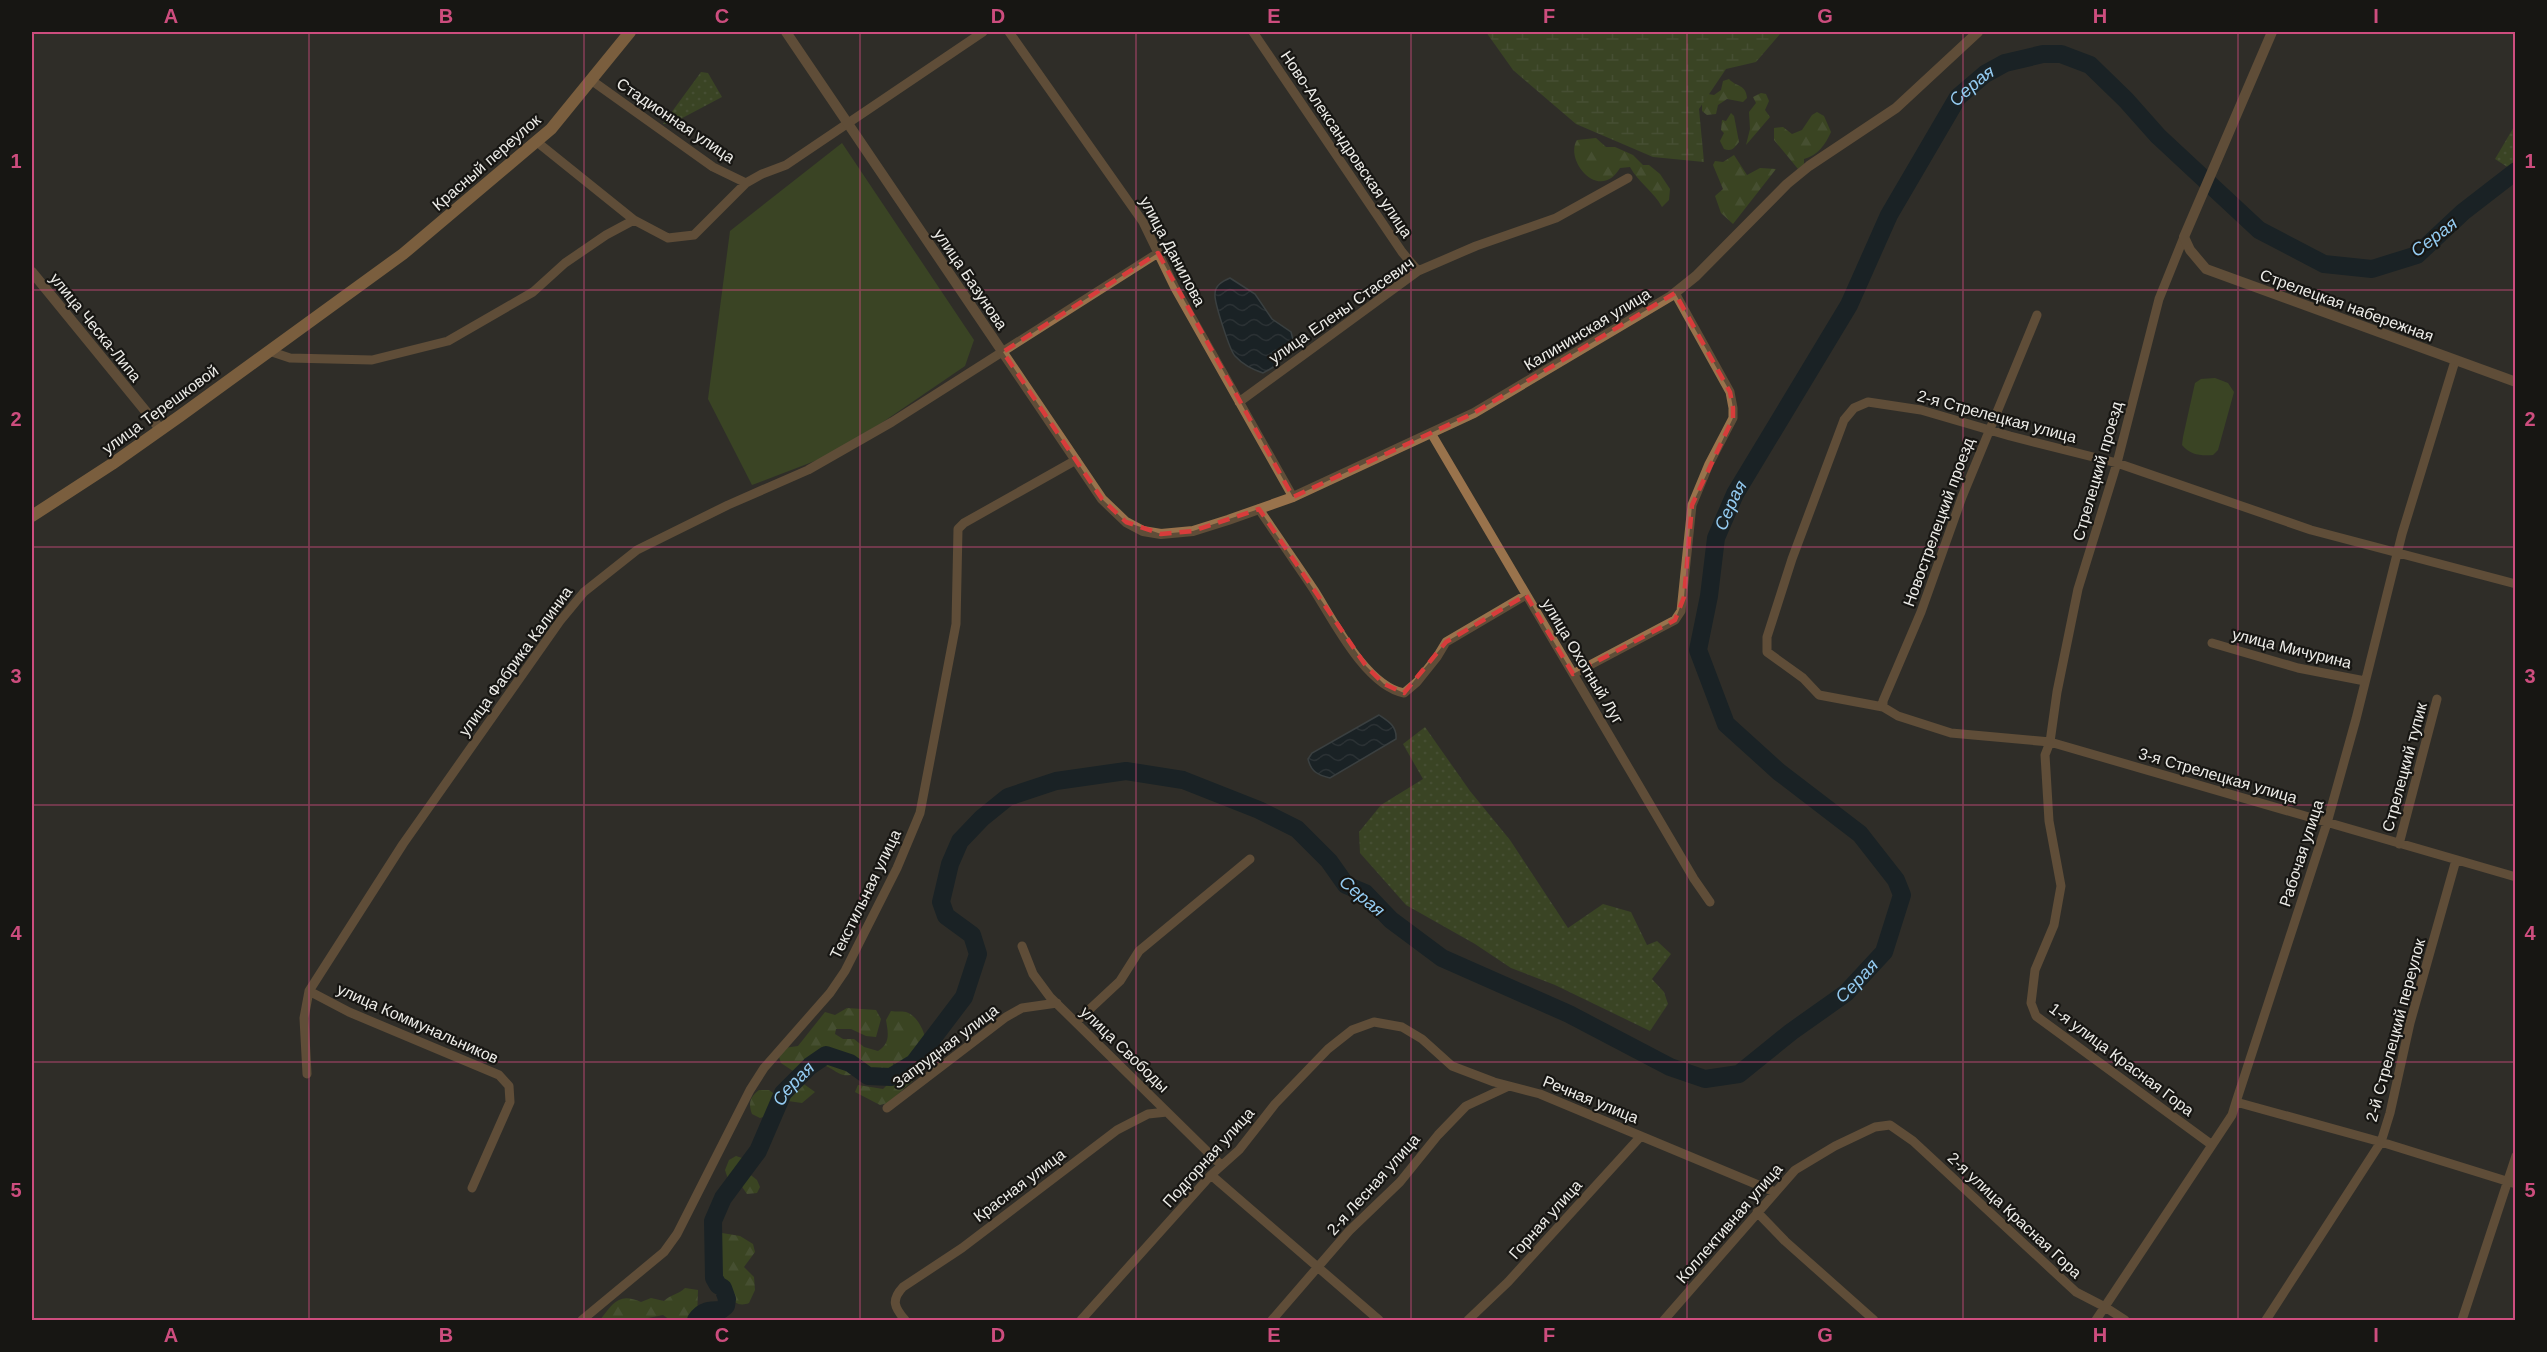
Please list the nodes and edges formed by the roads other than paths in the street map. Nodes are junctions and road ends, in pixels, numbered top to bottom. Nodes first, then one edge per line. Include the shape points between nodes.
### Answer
1 (630, 32) edge
2 (786, 32) edge
3 (983, 32) edge
4 (1009, 32) edge
5 (1253, 32) edge
6 (1978, 32) edge
7 (2270, 34) edge
8 (591, 80) junction
9 (848, 125) junction
10 (537, 142) junction
11 (1628, 178) dead end
12 (746, 183) junction
13 (634, 220) junction
14 (2184, 237) junction
15 (1158, 253) junction
16 (32, 272) edge
17 (1418, 272) junction
18 (1676, 293) junction
19 (2037, 315) dead end
20 (305, 325) joint
21 (269, 351) junction
22 (1002, 352) junction
23 (2455, 361) junction
24 (2516, 382) edge
25 (1239, 402) junction
26 (161, 430) junction
27 (1989, 430) junction
28 (1431, 433) junction
29 (1076, 460) junction
30 (2117, 463) junction
31 (1293, 497) junction
32 (1259, 509) junction
33 (32, 516) edge
34 (1143, 531) joint
35 (2397, 552) junction
36 (2516, 584) edge
37 (1526, 595) junction
38 (2212, 643) dead end
39 (1573, 674) junction
40 (2365, 681) junction
41 (1819, 694) joint
42 (2438, 699) dead end
43 (1883, 707) junction
44 (2050, 742) junction
45 (2327, 823) junction
46 (2399, 844) junction
47 (1250, 859) dead end
48 (2456, 860) junction
49 (2516, 877) edge
50 (1710, 902) dead end
51 (1022, 946) dead end
52 (309, 991) junction
53 (1057, 1003) junction
54 (1076, 1022) junction
55 (1402, 1027) joint
56 (307, 1074) dead end
57 (1509, 1085) junction
58 (2236, 1102) junction
59 (887, 1108) dead end
60 (1167, 1112) junction
61 (1890, 1125) joint
62 (1641, 1136) junction
63 (2381, 1142) junction
64 (2212, 1145) junction
65 (2516, 1156) edge
66 (1221, 1165) junction
67 (1211, 1175) junction
68 (2512, 1183) edge
69 (472, 1188) dead end
70 (1774, 1192) junction
71 (1757, 1212) junction
72 (1318, 1269) junction
73 (2105, 1307) junction
74 (582, 1320) edge
75 (904, 1320) edge
76 (1081, 1320) edge
77 (1272, 1320) edge
78 (1378, 1320) edge
79 (1468, 1320) edge
80 (1664, 1320) edge
81 (1874, 1320) edge
82 (2096, 1320) edge
83 (2124, 1320) edge
84 (2266, 1320) edge
85 (2462, 1320) edge

1 - 8 main road, Красный переулок
2 - 9 street, улица Базунова
3 - 9 street
4 - 15 street, улица Данилова via 1143,222
5 - 17 street, Ново-Александровская улица
6 - 18 street, Калининская улица via 1896,108 1787,184
7 - 14 street, Стрелецкий проезд
8 - 10 main road, Красный переулок
8 - 12 street, Стадионная улица via 713,167
9 - 12 street via 786,165
9 - 22 street, улица Базунова
10 - 13 street
10 - 20 main road, Красный переулок via 403,254
11 - 17 street, улица Елены Стасевич via 1556,218 1476,246
12 - 13 street via 693,235 668,238
13 - 21 street via 573,257 533,292 448,341 372,360 290,358
14 - 23 street, Стрелецкая набережная via 2206,269
14 - 30 street, Стрелецкий проезд via 2159,299
15 - 22 street, улица Фабрика Калиниа
15 - 25 street, улица Данилова
16 - 26 street, улица Ческа-Липа
17 - 25 street, улица Елены Стасевич
18 - 28 street, Калининская улица via 1474,413
18 - 39 street via 1730,392 1733,408 1733,418 1692,505 1681,611 1675,620
19 - 27 street, Новострелецкий проезд
20 - 21 main road, улица Терешковой
21 - 26 main road, улица Терешковой
22 - 29 street, улица Базунова
22 - 52 street, улица Фабрика Калиниа via 808,470 637,550 584,592 403,844
23 - 24 street, Стрелецкая набережная
23 - 35 street, Рабочая улица
25 - 31 street, улица Данилова
26 - 33 main road, улица Терешковой
27 - 30 street, 2-я Стрелецкая улица
27 - 41 street, 2-я Стрелецкая улица via 1921,410 1868,402 1854,408 1844,420 1767,637 1767,652
27 - 43 street, Новострелецкий проезд
28 - 31 street, Калининская улица
28 - 37 street, улица Охотный Луг
29 - 34 street, улица Базунова via 1102,499 1126,522
29 - 74 street, Текстильная улица via 958,529 956,624 920,813 897,868 845,971 750,1090 677,1234 664,1252
30 - 35 street, 2-я Стрелецкая улица via 2311,530
30 - 44 street, Стрелецкий проезд via 2078,589 2056,692
31 - 32 street, Калининская улица
32 - 34 street, Калининская улица via 1193,531
32 - 37 street via 1347,643 1396,692 1404,693 1417,682 1446,642
35 - 36 street, 2-я Стрелецкая улица
35 - 40 street, Рабочая улица
37 - 39 street, улица Охотный Луг
38 - 40 street, улица Мичурина via 2298,668
39 - 50 street, улица Охотный Луг
40 - 45 street, Рабочая улица
41 - 43 street, 3-я Стрелецкая улица
42 - 46 street, Стрелецкий тупик
43 - 44 street, 3-я Стрелецкая улица via 1898,716 1951,733
44 - 45 street, 3-я Стрелецкая улица
44 - 64 street, 1-я улица Красная Гора via 2045,755 2049,821 2061,886 2054,925 2035,970 2031,1003 2036,1016
45 - 46 street, 3-я Стрелецкая улица
45 - 58 street, Рабочая улица
46 - 48 street, 3-я Стрелецкая улица
47 - 54 street via 1139,951 1120,981
48 - 49 street, 3-я Стрелецкая улица
48 - 63 street, 2-й Стрелецкий переулок
51 - 53 street, улица Свободы via 1033,974
52 - 56 street, улица Фабрика Калиниа via 304,1018
52 - 69 street, улица Коммунальников via 499,1075 509,1086 510,1102
53 - 54 street, улица Свободы
53 - 59 street, Запрудная улица via 1022,1008 1005,1017
54 - 60 street, улица Свободы
55 - 57 street, Речная улица via 1452,1066
55 - 66 street, Подгорная улица via 1374,1022 1352,1030 1328,1049 1275,1104 1239,1150
57 - 62 street, Речная улица
57 - 72 street, 2-я Лесная улица via 1466,1106
58 - 63 street
58 - 64 street, Рабочая улица
60 - 66 street, улица Свободы
60 - 75 street, Красная улица via 1148,1114 1117,1130 962,1248 903,1287 895,1304
61 - 70 street, Коллективная улица via 1875,1127 1835,1146 1796,1170
61 - 73 street, 2-я улица Красная Гора via 1913,1141 2076,1292
62 - 70 street, Речная улица
62 - 79 street, Горная улица
63 - 68 street
63 - 84 street, 2-й Стрелецкий переулок
64 - 73 street, Рабочая улица
65 - 68 street
66 - 67 street, Подгорная улица
67 - 72 street
67 - 76 street, Подгорная улица
68 - 85 street
70 - 71 street, Коллективная улица
71 - 80 street, Коллективная улица
71 - 81 street
72 - 77 street, 2-я Лесная улица
72 - 78 street
73 - 82 street, Рабочая улица
73 - 83 street, 2-я улица Красная Гора

